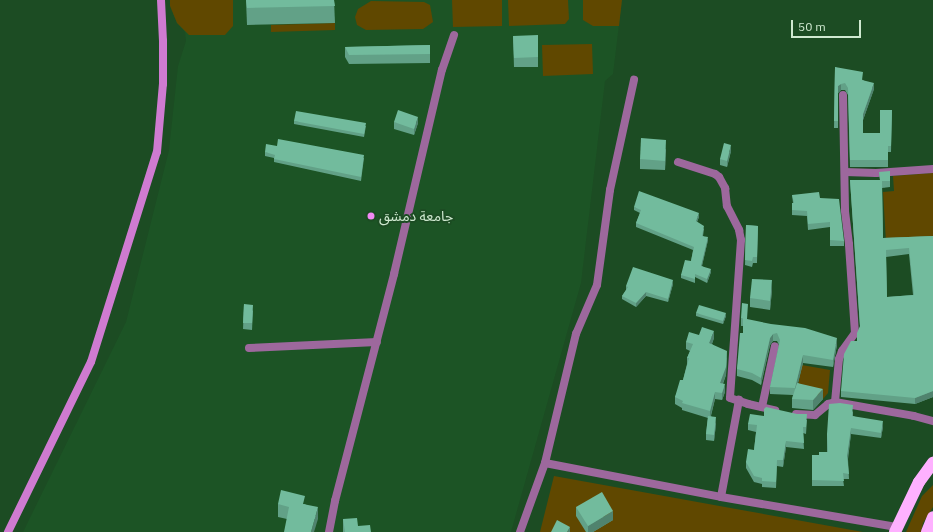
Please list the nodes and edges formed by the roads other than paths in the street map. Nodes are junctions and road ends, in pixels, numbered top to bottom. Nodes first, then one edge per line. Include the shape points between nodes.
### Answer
1 (161, 0) edge
2 (454, 35) dead end
3 (634, 80) dead end
4 (843, 95) dead end
5 (678, 162) dead end
6 (933, 169) edge
7 (845, 172) junction
8 (377, 342) junction
9 (775, 346) dead end
10 (249, 348) dead end
11 (739, 400) junction
12 (835, 402) junction
13 (762, 407) junction
14 (933, 422) edge
15 (933, 463) edge
16 (545, 464) junction
17 (721, 497) junction
18 (933, 517) edge
19 (895, 530) edge
20 (8, 532) edge
21 (330, 532) edge
22 (520, 532) edge
23 (927, 532) edge

1 - 20 street via 163,84 157,152 93,354
2 - 8 street via 442,70
3 - 16 street via 610,190 597,285 576,334
4 - 7 street
5 - 11 street via 719,177 725,188 727,206 739,230 741,262 730,398
6 - 7 street via 876,173
7 - 12 street via 845,210 855,333 839,359
8 - 10 street
8 - 21 street
9 - 13 street
11 - 13 street
11 - 17 street
12 - 13 street via 828,404 815,415 798,415
12 - 14 street via 914,416
15 - 19 highway via 918,482
16 - 17 street
16 - 22 street
17 - 19 street
18 - 23 highway

